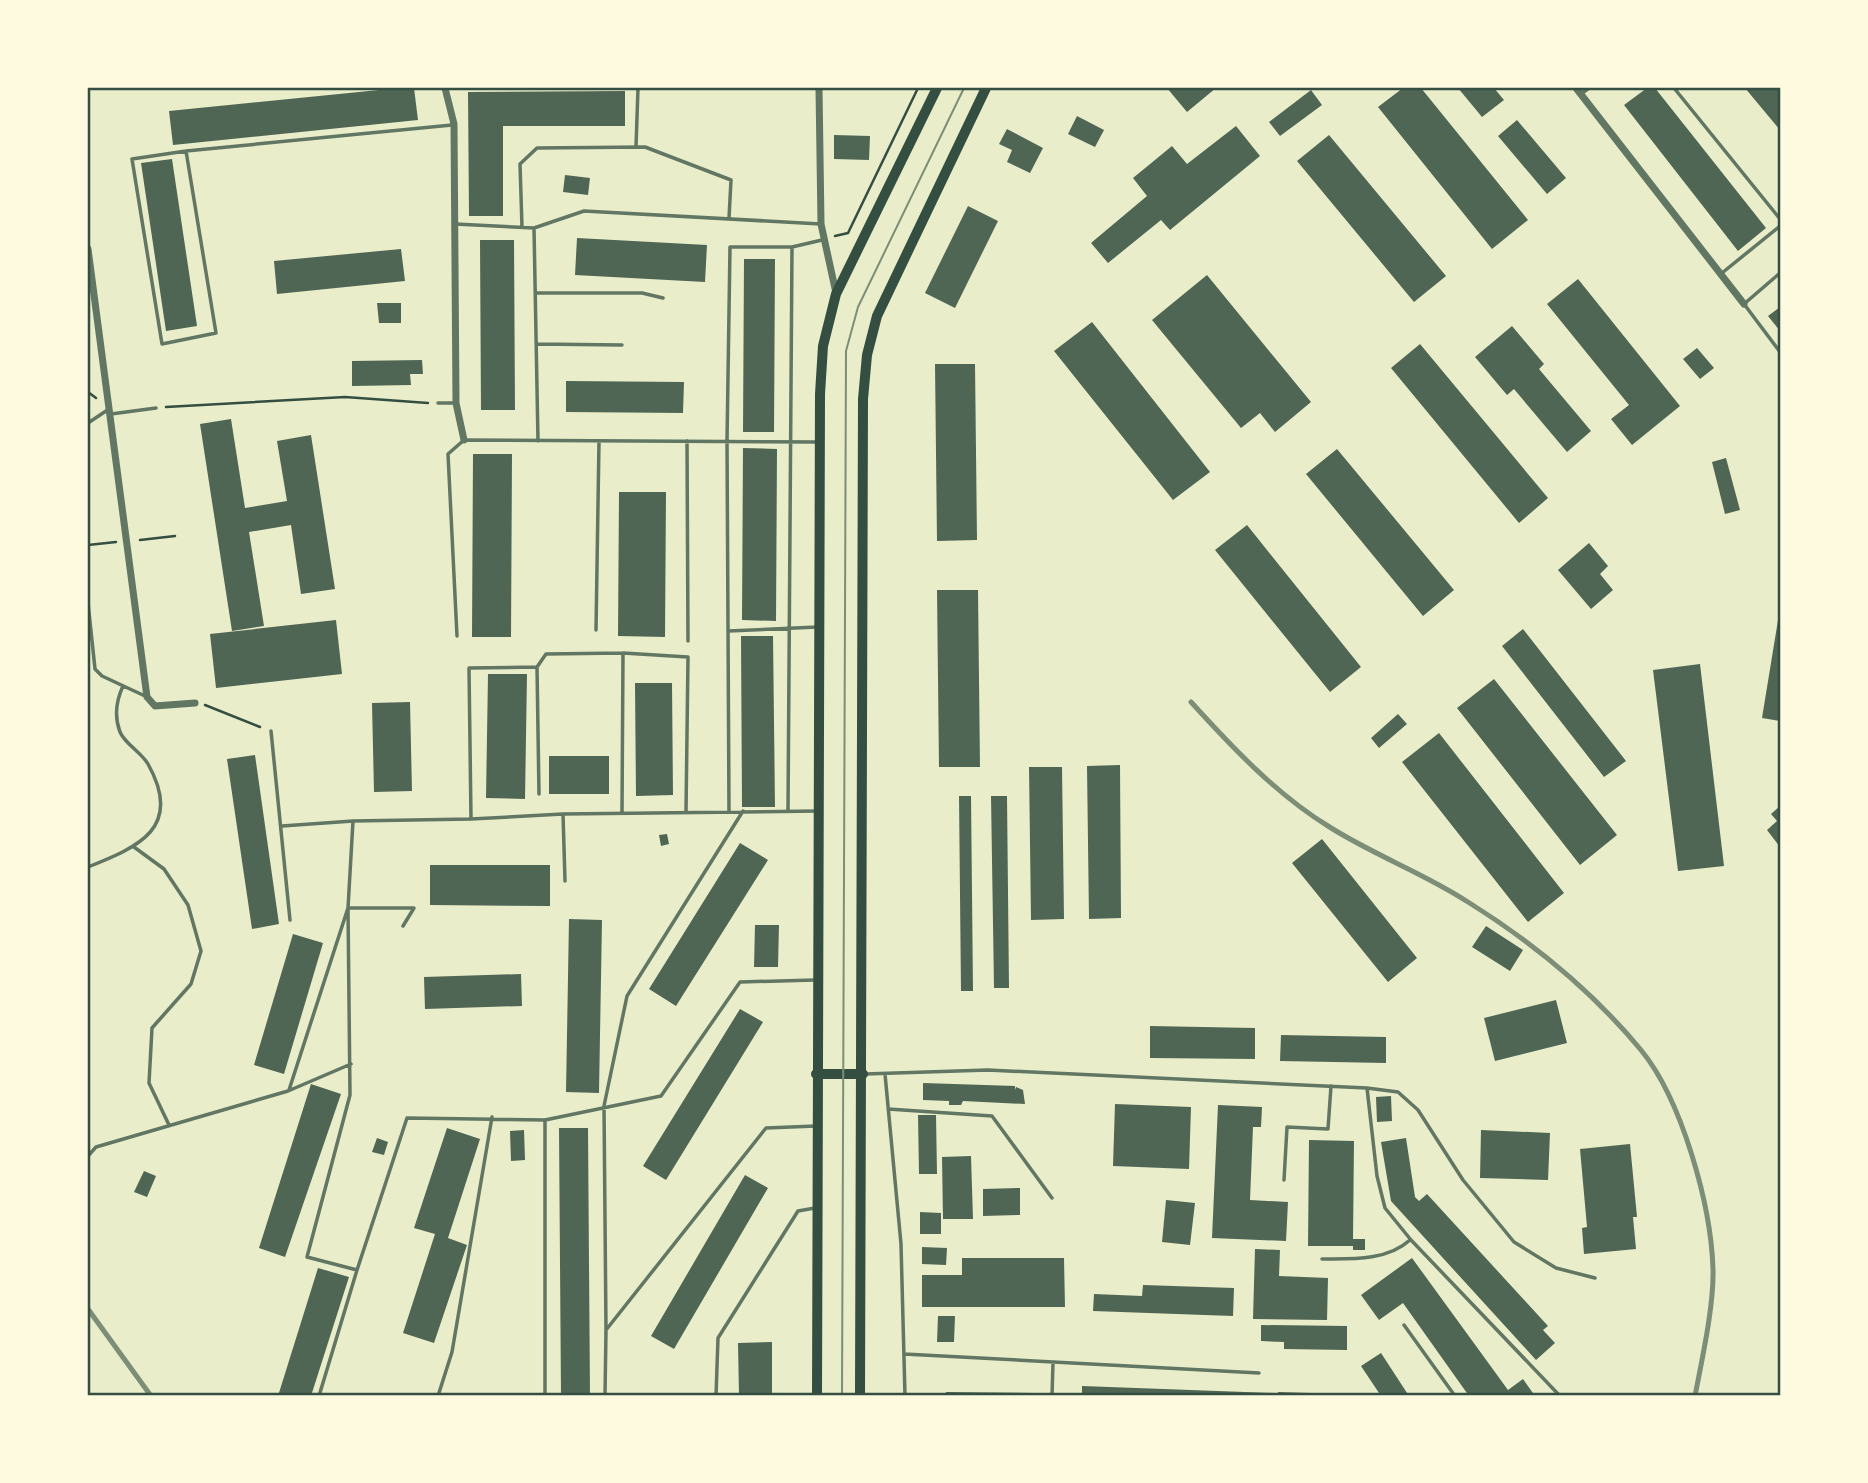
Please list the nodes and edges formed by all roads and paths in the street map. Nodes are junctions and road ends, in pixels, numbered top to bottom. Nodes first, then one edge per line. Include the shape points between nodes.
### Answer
1 (445, 88) edge
2 (638, 88) edge
3 (819, 88) edge
4 (918, 88) edge
5 (937, 88) edge
6 (986, 88) edge
7 (1589, 88) edge
8 (1674, 88) edge
9 (1579, 91) edge
10 (454, 124) junction
11 (636, 147) junction
12 (186, 151) junction
13 (729, 218) junction
14 (1780, 219) edge
15 (453, 224) junction
16 (821, 224) junction
17 (1780, 226) edge
18 (522, 227) junction
19 (534, 228) junction
20 (822, 240) junction
21 (792, 247) junction
22 (88, 249) edge
23 (1780, 273) edge
24 (1720, 275) junction
25 (536, 293) junction
26 (836, 294) junction
27 (663, 298) dead end
28 (1744, 304) junction
29 (536, 344) junction
30 (622, 345) dead end
31 (1780, 352) edge
32 (438, 403) joint
33 (456, 403) junction
34 (156, 408) joint
35 (111, 411) junction
36 (88, 424) edge
37 (464, 440) junction
38 (538, 441) junction
39 (599, 441) junction
40 (687, 441) junction
41 (727, 441) junction
42 (792, 442) junction
43 (820, 442) junction
44 (88, 603) edge
45 (819, 627) junction
46 (597, 629) dead end
47 (790, 629) junction
48 (728, 631) junction
49 (457, 636) dead end
50 (688, 641) dead end
51 (623, 653) junction
52 (537, 667) junction
53 (123, 685) junction
54 (147, 697) junction
55 (195, 703) joint
56 (271, 731) joint
57 (539, 794) dead end
58 (743, 811) junction
59 (788, 811) junction
60 (818, 811) junction
61 (687, 812) junction
62 (729, 812) junction
63 (622, 813) junction
64 (563, 814) junction
65 (471, 819) junction
66 (353, 821) junction
67 (282, 826) junction
68 (134, 847) junction
69 (88, 867) edge
70 (565, 881) dead end
71 (348, 908) junction
72 (290, 920) dead end
73 (404, 926) dead end
74 (817, 980) junction
75 (351, 1065) junction
76 (885, 1073) junction
77 (816, 1074) junction
78 (863, 1074) junction
79 (1331, 1086) junction
80 (1367, 1088) junction
81 (288, 1091) junction
82 (604, 1106) junction
83 (888, 1109) junction
84 (492, 1117) junction
85 (545, 1120) junction
86 (169, 1125) junction
87 (816, 1126) junction
88 (88, 1156) edge
89 (1284, 1180) dead end
90 (1052, 1198) dead end
91 (817, 1208) junction
92 (1411, 1240) junction
93 (1322, 1259) dead end
94 (357, 1270) junction
95 (1595, 1278) dead end
96 (1404, 1325) dead end
97 (606, 1330) junction
98 (904, 1354) junction
99 (1053, 1363) junction
100 (1259, 1373) dead end
101 (319, 1395) edge
102 (438, 1395) edge
103 (545, 1395) edge
104 (605, 1395) edge
105 (716, 1395) edge
106 (817, 1395) edge
107 (860, 1395) edge
108 (905, 1395) edge
109 (1052, 1395) edge
110 (1455, 1395) edge
111 (1560, 1395) edge

1 - 10 street
2 - 11 lane
3 - 16 street
4 - 20 path via 848,233
5 - 26 main road
6 - 78 main road via 877,316 867,355 863,399
7 - 9 lane
8 - 14 lane
9 - 24 street
10 - 12 lane
10 - 15 street
11 - 13 lane via 731,180
11 - 18 lane via 537,148 520,164
12 - 12 lane via 216,333 162,344 132,159
13 - 16 lane
13 - 19 lane via 584,211
15 - 18 lane
15 - 33 street
16 - 20 street
17 - 24 lane
18 - 19 lane
19 - 25 lane
20 - 21 lane
20 - 26 street
21 - 41 lane via 730,247
21 - 42 lane
22 - 35 street
23 - 28 lane
24 - 28 street
25 - 27 lane via 642,293
25 - 29 lane
26 - 43 main road via 823,346
28 - 31 lane
29 - 30 lane
29 - 38 lane
32 - 33 lane
32 - 34 path via 345,397
33 - 37 street
34 - 35 lane
35 - 36 lane
35 - 54 street
37 - 38 lane
37 - 49 lane via 448,454
38 - 39 lane
39 - 40 lane
39 - 46 lane
40 - 41 lane
40 - 50 lane
41 - 42 lane
41 - 48 lane
42 - 43 lane
42 - 47 lane
43 - 45 main road
44 - 53 lane via 95,669
45 - 47 lane
45 - 60 main road
47 - 48 lane
47 - 59 lane
48 - 62 lane
51 - 52 lane via 546,654
51 - 61 lane via 688,657
51 - 63 lane
52 - 57 lane
52 - 65 lane via 469,668
53 - 54 lane
53 - 68 lane via 116,719 121,736 148,763 158,784 160,811 154,831
54 - 55 street via 155,706
55 - 56 path
56 - 67 lane
58 - 59 lane
58 - 62 lane
58 - 82 lane via 627,996
59 - 60 lane
60 - 74 main road
61 - 62 lane
61 - 63 lane
63 - 64 lane
64 - 65 lane
64 - 70 lane
65 - 66 lane
66 - 67 lane
66 - 71 lane
67 - 72 lane
68 - 69 lane
68 - 86 lane via 164,869 188,905 201,951 191,984 152,1028 149,1083
71 - 73 lane via 414,908
71 - 75 lane
71 - 81 lane
74 - 77 main road
74 - 82 lane via 740,982 661,1096
75 - 81 lane
75 - 94 lane via 350,1095 307,1257
76 - 78 lane
76 - 79 lane via 988,1070
76 - 83 lane
77 - 78 main road
77 - 87 main road
78 - 107 main road
79 - 80 lane
79 - 89 lane via 1328,1129 1287,1127
80 - 92 lane via 1385,1208
80 - 95 lane via 1398,1092 1418,1110 1462,1181 1514,1242 1556,1268
81 - 86 lane
82 - 85 lane
82 - 97 lane
83 - 90 lane via 992,1116
83 - 98 lane via 901,1244
84 - 85 lane
84 - 94 lane via 407,1118
84 - 102 lane via 452,1352
85 - 103 lane
86 - 88 lane via 96,1147
87 - 91 main road
87 - 97 lane via 766,1128
91 - 105 lane via 798,1211 718,1338
91 - 106 main road
92 - 93 lane via 1364,1259
92 - 111 lane
94 - 101 lane
96 - 110 lane
97 - 104 lane
98 - 99 lane
98 - 108 lane
99 - 100 lane
99 - 109 lane

